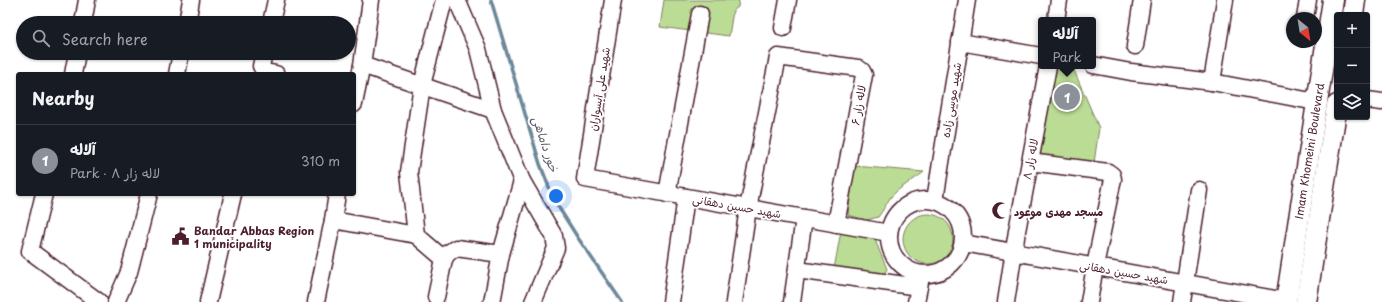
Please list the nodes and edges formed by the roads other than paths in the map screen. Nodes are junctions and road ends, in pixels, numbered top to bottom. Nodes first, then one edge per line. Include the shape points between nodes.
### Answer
1 (87, 0) edge
2 (191, 0) edge
3 (276, 0) edge
4 (371, 0) edge
5 (444, 0) edge
6 (457, 0) edge
7 (613, 0) edge
8 (788, 0) edge
9 (967, 0) edge
10 (1059, 0) edge
11 (1142, 0) edge
12 (1225, 0) edge
13 (1308, 0) edge
14 (1334, 0) edge
15 (1355, 0) edge
16 (1306, 12) edge
17 (1353, 12) edge
18 (700, 14) dead end
19 (84, 16) edge
20 (188, 16) edge
21 (273, 16) edge
22 (1056, 17) edge
23 (783, 28) dead end
24 (960, 42) junction
25 (1135, 46) dead end
26 (1038, 55) edge
27 (76, 60) edge
28 (180, 60) edge
29 (262, 60) edge
30 (362, 65) junction
31 (1096, 66) edge
32 (1047, 69) edge
33 (73, 72) edge
34 (177, 72) edge
35 (265, 72) edge
36 (1212, 82) junction
37 (422, 85) junction
38 (356, 94) edge
39 (1370, 100) edge
40 (1316, 102) junction
41 (1382, 102) edge
42 (493, 110) junction
43 (1335, 120) edge
44 (1030, 162) junction
45 (585, 179) joint
46 (522, 181) junction
47 (1200, 190) dead end
48 (667, 194) junction
49 (44, 196) edge
50 (148, 196) edge
51 (233, 196) edge
52 (337, 196) edge
53 (686, 198) junction
54 (935, 200) junction
55 (748, 208) junction
56 (804, 218) junction
57 (334, 220) junction
58 (836, 224) junction
59 (889, 233) junction
60 (416, 235) junction
61 (963, 243) junction
62 (1014, 252) junction
63 (501, 254) junction
64 (444, 258) junction
65 (1095, 266) junction
66 (797, 270) junction
67 (1185, 283) junction
68 (919, 288) edge
69 (436, 297) dead end
70 (1286, 301) edge
71 (99, 302) edge
72 (116, 302) edge
73 (208, 302) edge
74 (316, 302) edge
75 (492, 302) edge
76 (533, 302) edge
77 (671, 302) edge
78 (734, 302) edge
79 (792, 302) edge
80 (1006, 302) edge
81 (1090, 302) edge
82 (1182, 302) edge
83 (1306, 302) edge

1 - 19 street
2 - 20 street
3 - 21 street
4 - 30 street
5 - 37 street
6 - 42 street via 478,49
7 - 45 street, شهید علی آبسواران
8 - 23 street
9 - 24 street, شهید موسی زاده
10 - 22 street
11 - 25 street
12 - 36 street
13 - 16 street
14 - 40 main road, Imam Khomeini Boulevard
15 - 17 main road
18 - 48 street
24 - 26 street
24 - 54 street, شهید موسی زاده
27 - 33 street
28 - 34 street
29 - 35 street via 261,66
30 - 37 street
30 - 38 street
31 - 36 street
32 - 44 street, لاله زار ۸
36 - 40 street
37 - 42 street
37 - 60 street via 409,172
39 - 41 street
40 - 70 main road, Imam Khomeini Boulevard
42 - 46 street
43 - 83 main road, Imam Khomeini Boulevard
44 - 62 street, لاله زار ۸
44 - 65 street via 1108,172 1112,175
45 - 48 street, شهید حسین دهقانی
46 - 63 street
46 - 76 street via 554,236 556,248
47 - 67 street
48 - 53 street, شهید حسین دهقانی
49 - 71 street via 30,251
50 - 72 street via 129,272
51 - 73 street
52 - 57 street
53 - 55 street, شهید حسین دهقانی
53 - 77 street
54 - 59 street via 922,199 910,203 899,211 892,221
54 - 61 street via 946,204 956,213 962,224
55 - 56 street, شهید حسین دهقانی
55 - 58 street, لاله زار ۶ via 778,57 858,68 864,75
55 - 78 street
56 - 58 street, شهید حسین دهقانی
56 - 66 street
57 - 60 street
57 - 74 street
58 - 59 street, شهید حسین دهقانی
59 - 68 street via 894,256 912,271
60 - 64 street
61 - 62 street, شهید حسین دهقانی
61 - 68 street via 956,260
62 - 65 street, شهید حسین دهقانی
62 - 80 street, لاله زار ۸
63 - 64 street via 456,248
63 - 75 street
64 - 69 street
65 - 67 street, شهید حسین دهقانی
65 - 81 street
66 - 68 street
66 - 79 street
67 - 70 street, شهید حسین دهقانی
67 - 82 street

